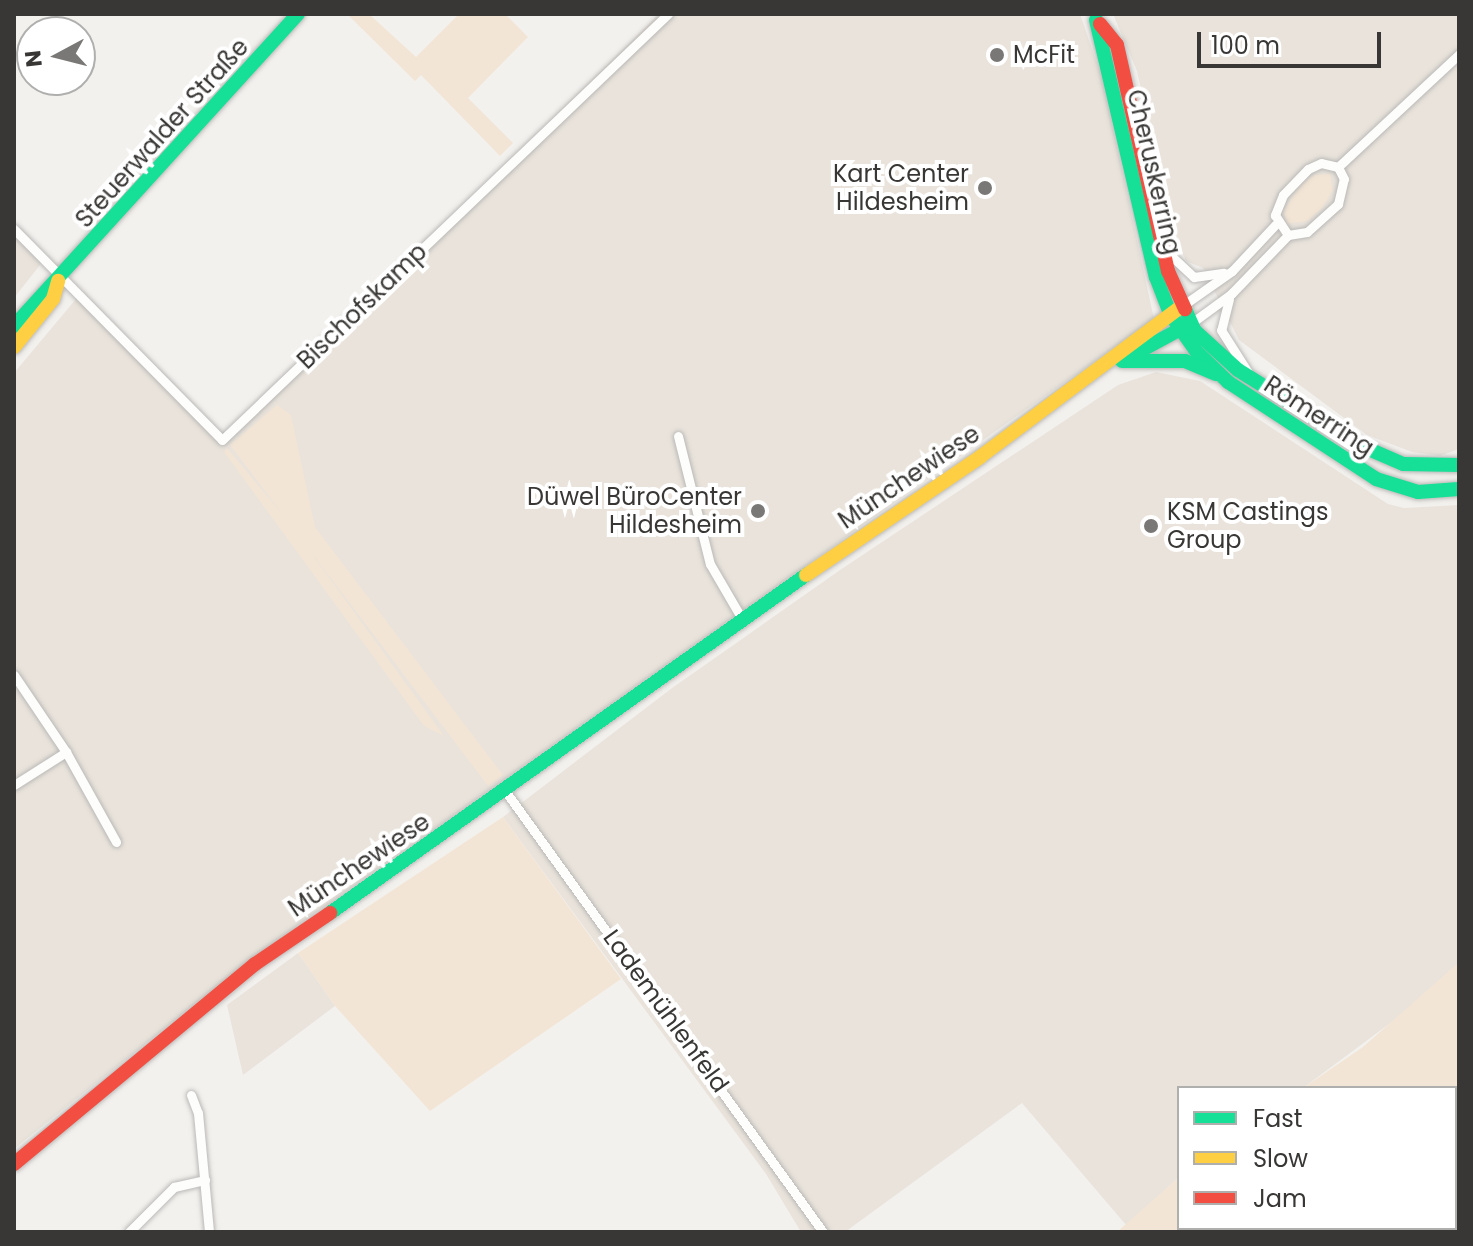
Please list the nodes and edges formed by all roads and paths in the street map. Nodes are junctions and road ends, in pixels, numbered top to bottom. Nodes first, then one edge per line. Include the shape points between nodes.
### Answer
1 (298, 14) edge
2 (668, 14) edge
3 (1095, 17) edge
4 (1459, 54) edge
5 (1338, 167) junction
6 (1276, 224) junction
7 (14, 229) edge
8 (1288, 235) junction
9 (1164, 249) junction
10 (1232, 271) junction
11 (61, 278) junction
12 (1231, 294) junction
13 (1176, 310) junction
14 (14, 326) edge
15 (1185, 326) junction
16 (14, 347) edge
17 (1122, 361) junction
18 (1100, 371) junction
19 (1253, 380) junction
20 (1228, 382) junction
21 (678, 436) dead end
22 (1459, 465) edge
23 (1459, 489) edge
24 (742, 619) junction
25 (14, 675) edge
26 (66, 752) junction
27 (14, 785) edge
28 (506, 792) junction
29 (116, 842) dead end
30 (191, 1095) dead end
31 (14, 1164) edge
32 (205, 1180) junction
33 (129, 1232) edge
34 (209, 1232) edge
35 (823, 1232) edge

1 - 11 main road, Steuerwalder Straße
2 - 11 street, Bischofskamp via 222,440
3 - 9 main road, Cheruskerring via 1117,45
3 - 13 main road, Cheruskerring via 1147,243
4 - 5 street
5 - 6 street via 1321,163 1308,169 1283,195
5 - 8 street via 1344,179 1338,204 1307,232
6 - 8 street
6 - 10 street
7 - 11 street
8 - 12 street
9 - 10 street via 1181,271 1194,277
9 - 13 main road, Cheruskerring
10 - 13 street
11 - 14 main road, Steuerwalder Straße
11 - 16 main road, Steuerwalder Straße via 53,299
12 - 15 street
12 - 19 street via 1220,318 1221,330
13 - 15 main road, Cheruskerring
13 - 18 main road, Münchewiese
15 - 17 main road, Münchewiese
15 - 19 main road, Römerring
15 - 20 main road, Römerring
17 - 18 main road, Münchewiese
17 - 20 main road, Münchewiese via 1185,361
18 - 24 main road, Münchewiese
19 - 22 main road, Römerring via 1390,460 1420,467
20 - 23 main road, Römerring via 1376,479 1418,492
21 - 24 street via 710,564
24 - 28 main road, Münchewiese
25 - 26 street
26 - 27 street
26 - 29 street
28 - 31 main road, Münchewiese via 255,964
28 - 35 street, Lademühlenfeld
30 - 32 street
32 - 33 street via 174,1187
32 - 34 street

